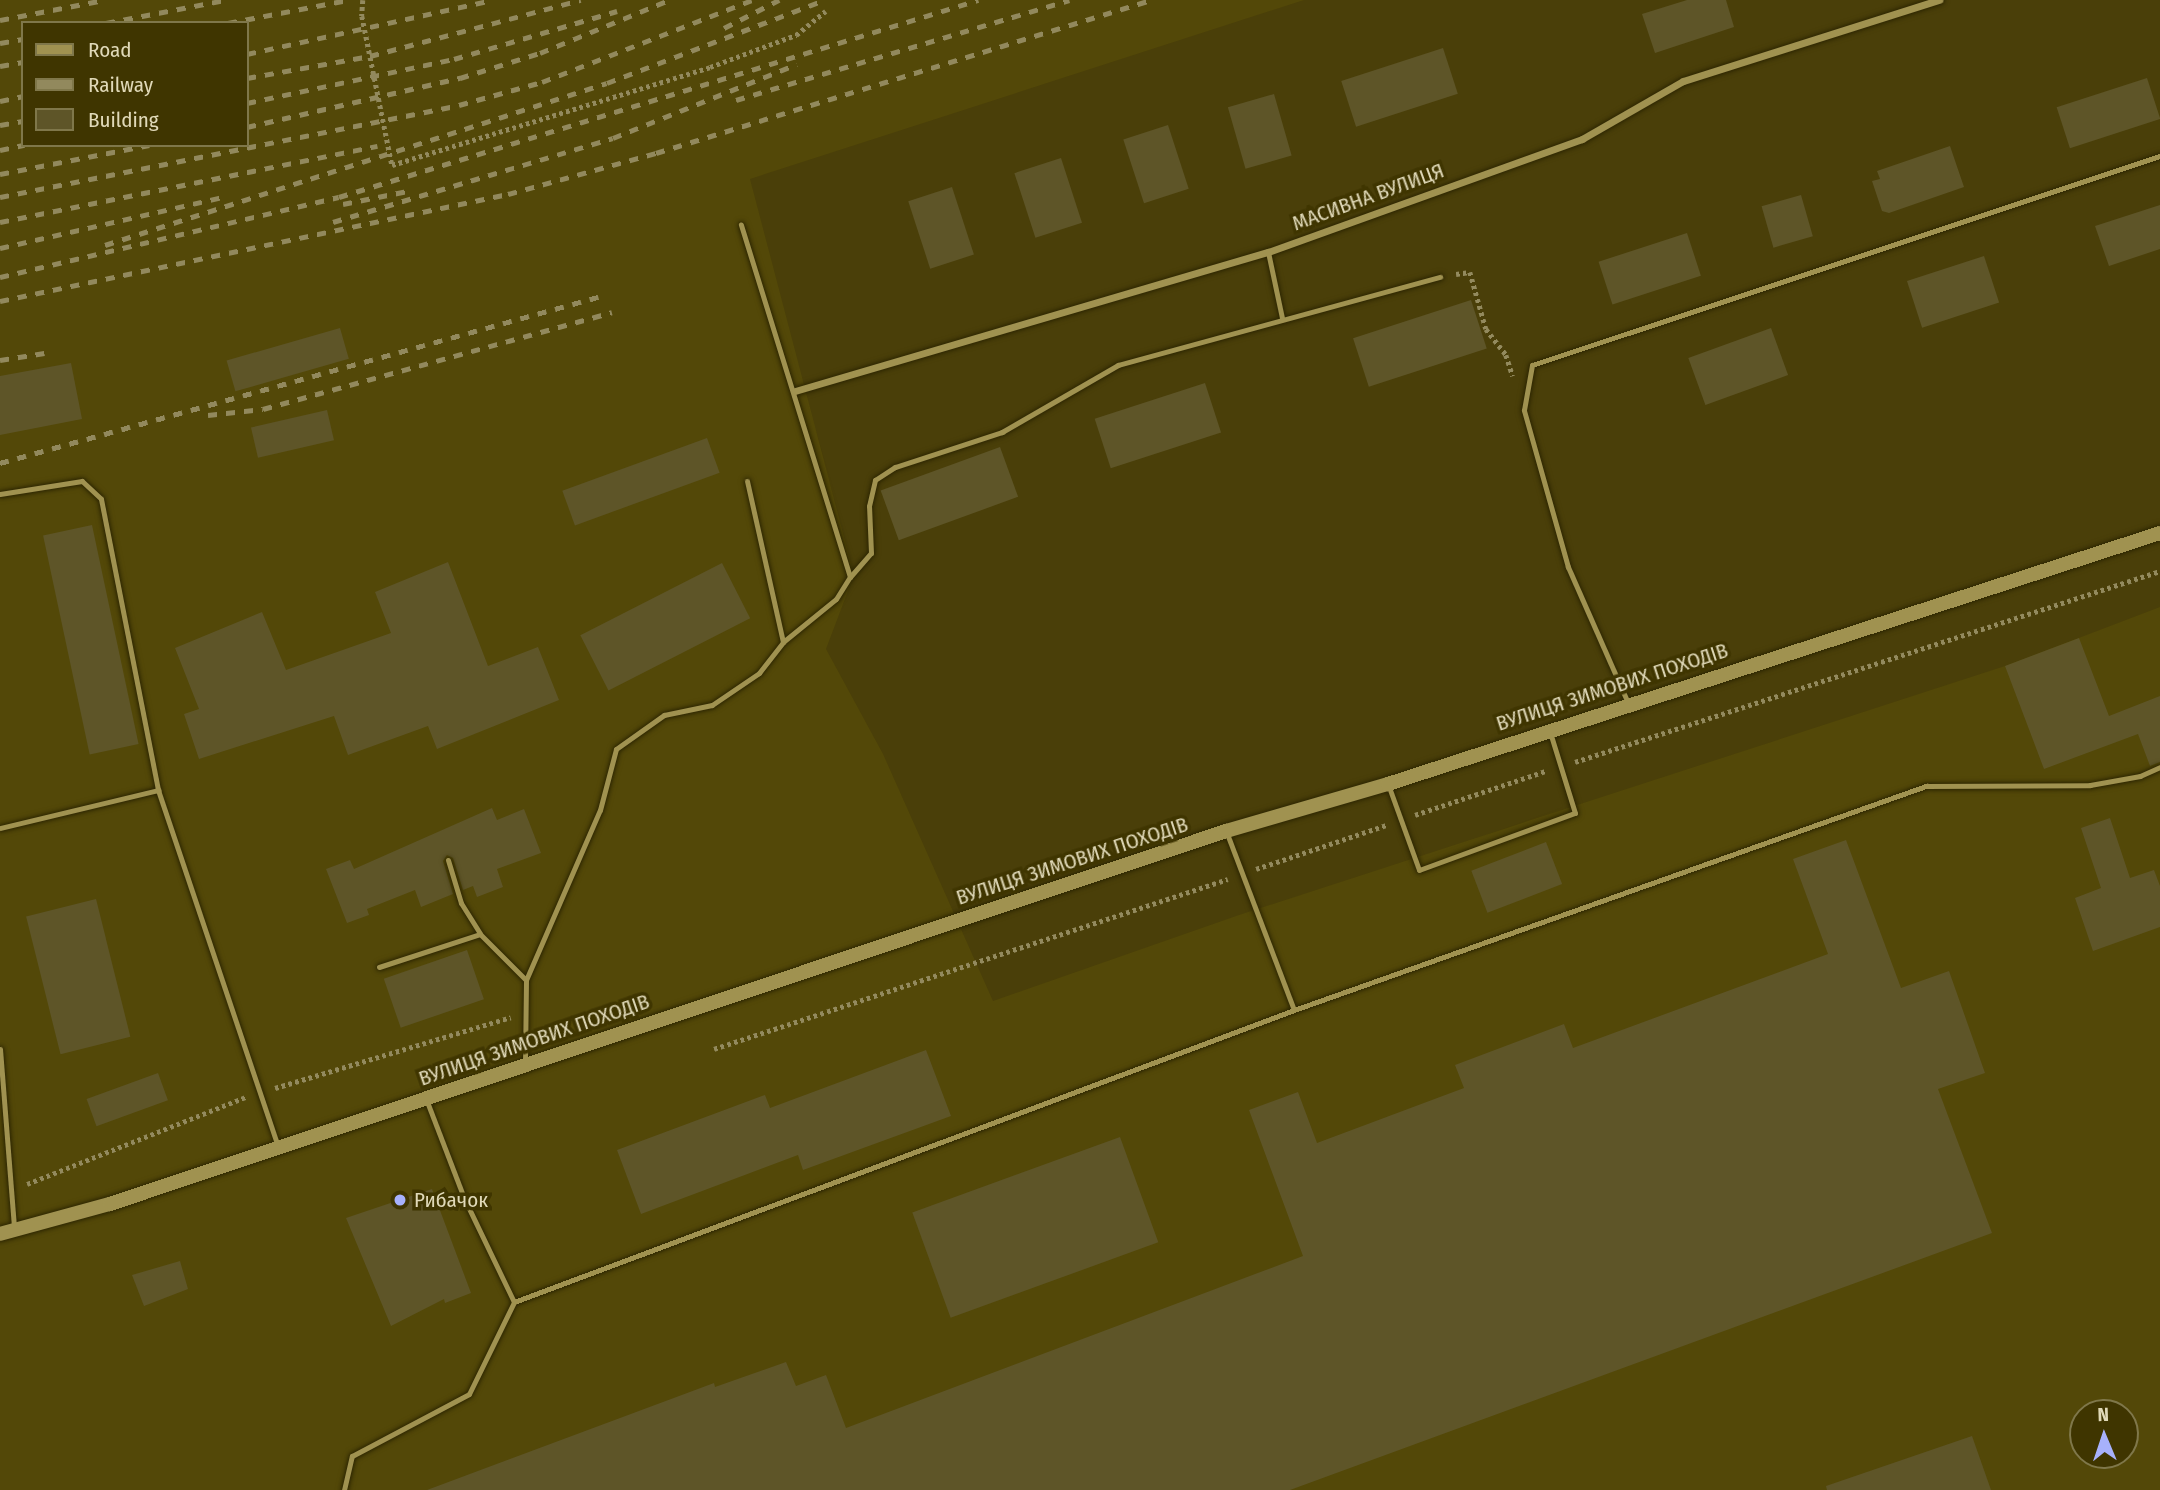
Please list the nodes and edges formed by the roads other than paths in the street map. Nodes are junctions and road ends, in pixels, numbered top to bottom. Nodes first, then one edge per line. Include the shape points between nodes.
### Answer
1 (1939, 0) edge
2 (2160, 156) edge
3 (741, 224) dead end
4 (1268, 252) junction
5 (1440, 277) road end
6 (1282, 318) junction
7 (794, 391) junction
8 (747, 481) dead end
9 (0, 494) edge
10 (2160, 533) edge
11 (849, 577) junction
12 (783, 642) junction
13 (1629, 703) junction
14 (1548, 729) junction
15 (2160, 767) edge
16 (1388, 784) junction
17 (158, 790) junction
18 (0, 828) edge
19 (1226, 831) junction
20 (448, 860) dead end
21 (480, 934) junction
22 (379, 967) dead end
23 (526, 980) junction
24 (1294, 1010) junction
25 (0, 1049) edge
26 (525, 1064) junction
27 (426, 1099) junction
28 (279, 1149) junction
29 (7, 1232) edge
30 (514, 1302) junction
31 (344, 1490) edge

1 - 4 street, МАСИВНА ВУЛИЦЯ via 1683,81 1583,139
2 - 13 lane via 1532,365 1524,410 1568,567
3 - 7 lane
4 - 6 lane
4 - 7 street, МАСИВНА ВУЛИЦЯ
5 - 6 lane
6 - 11 lane via 1118,365 1002,432 895,467 875,480 869,506 870,553
7 - 11 lane
8 - 12 lane
9 - 17 lane via 82,481 101,499
10 - 13 main road, ВУЛИЦЯ ЗИМОВИХ ПОХОДІВ
11 - 12 lane via 836,599
12 - 23 lane via 760,673 712,705 664,715 616,749 600,810
13 - 14 main road, ВУЛИЦЯ ЗИМОВИХ ПОХОДІВ
14 - 16 main road, ВУЛИЦЯ ЗИМОВИХ ПОХОДІВ
14 - 16 lane via 1575,813 1419,870
15 - 24 lane via 2140,776 2090,785 1926,786
16 - 19 main road, ВУЛИЦЯ ЗИМОВИХ ПОХОДІВ
17 - 18 lane
17 - 28 lane
19 - 24 lane
19 - 26 main road, ВУЛИЦЯ ЗИМОВИХ ПОХОДІВ
20 - 21 lane via 461,903
21 - 22 lane
21 - 23 lane
23 - 26 lane
24 - 30 lane
25 - 29 lane
26 - 27 main road, ВУЛИЦЯ ЗИМОВИХ ПОХОДІВ
27 - 28 main road, ВУЛИЦЯ ЗИМОВИХ ПОХОДІВ
27 - 30 lane via 464,1198
28 - 29 main road, ВУЛИЦЯ ЗИМОВИХ ПОХОДІВ
30 - 31 lane via 469,1394 352,1456

